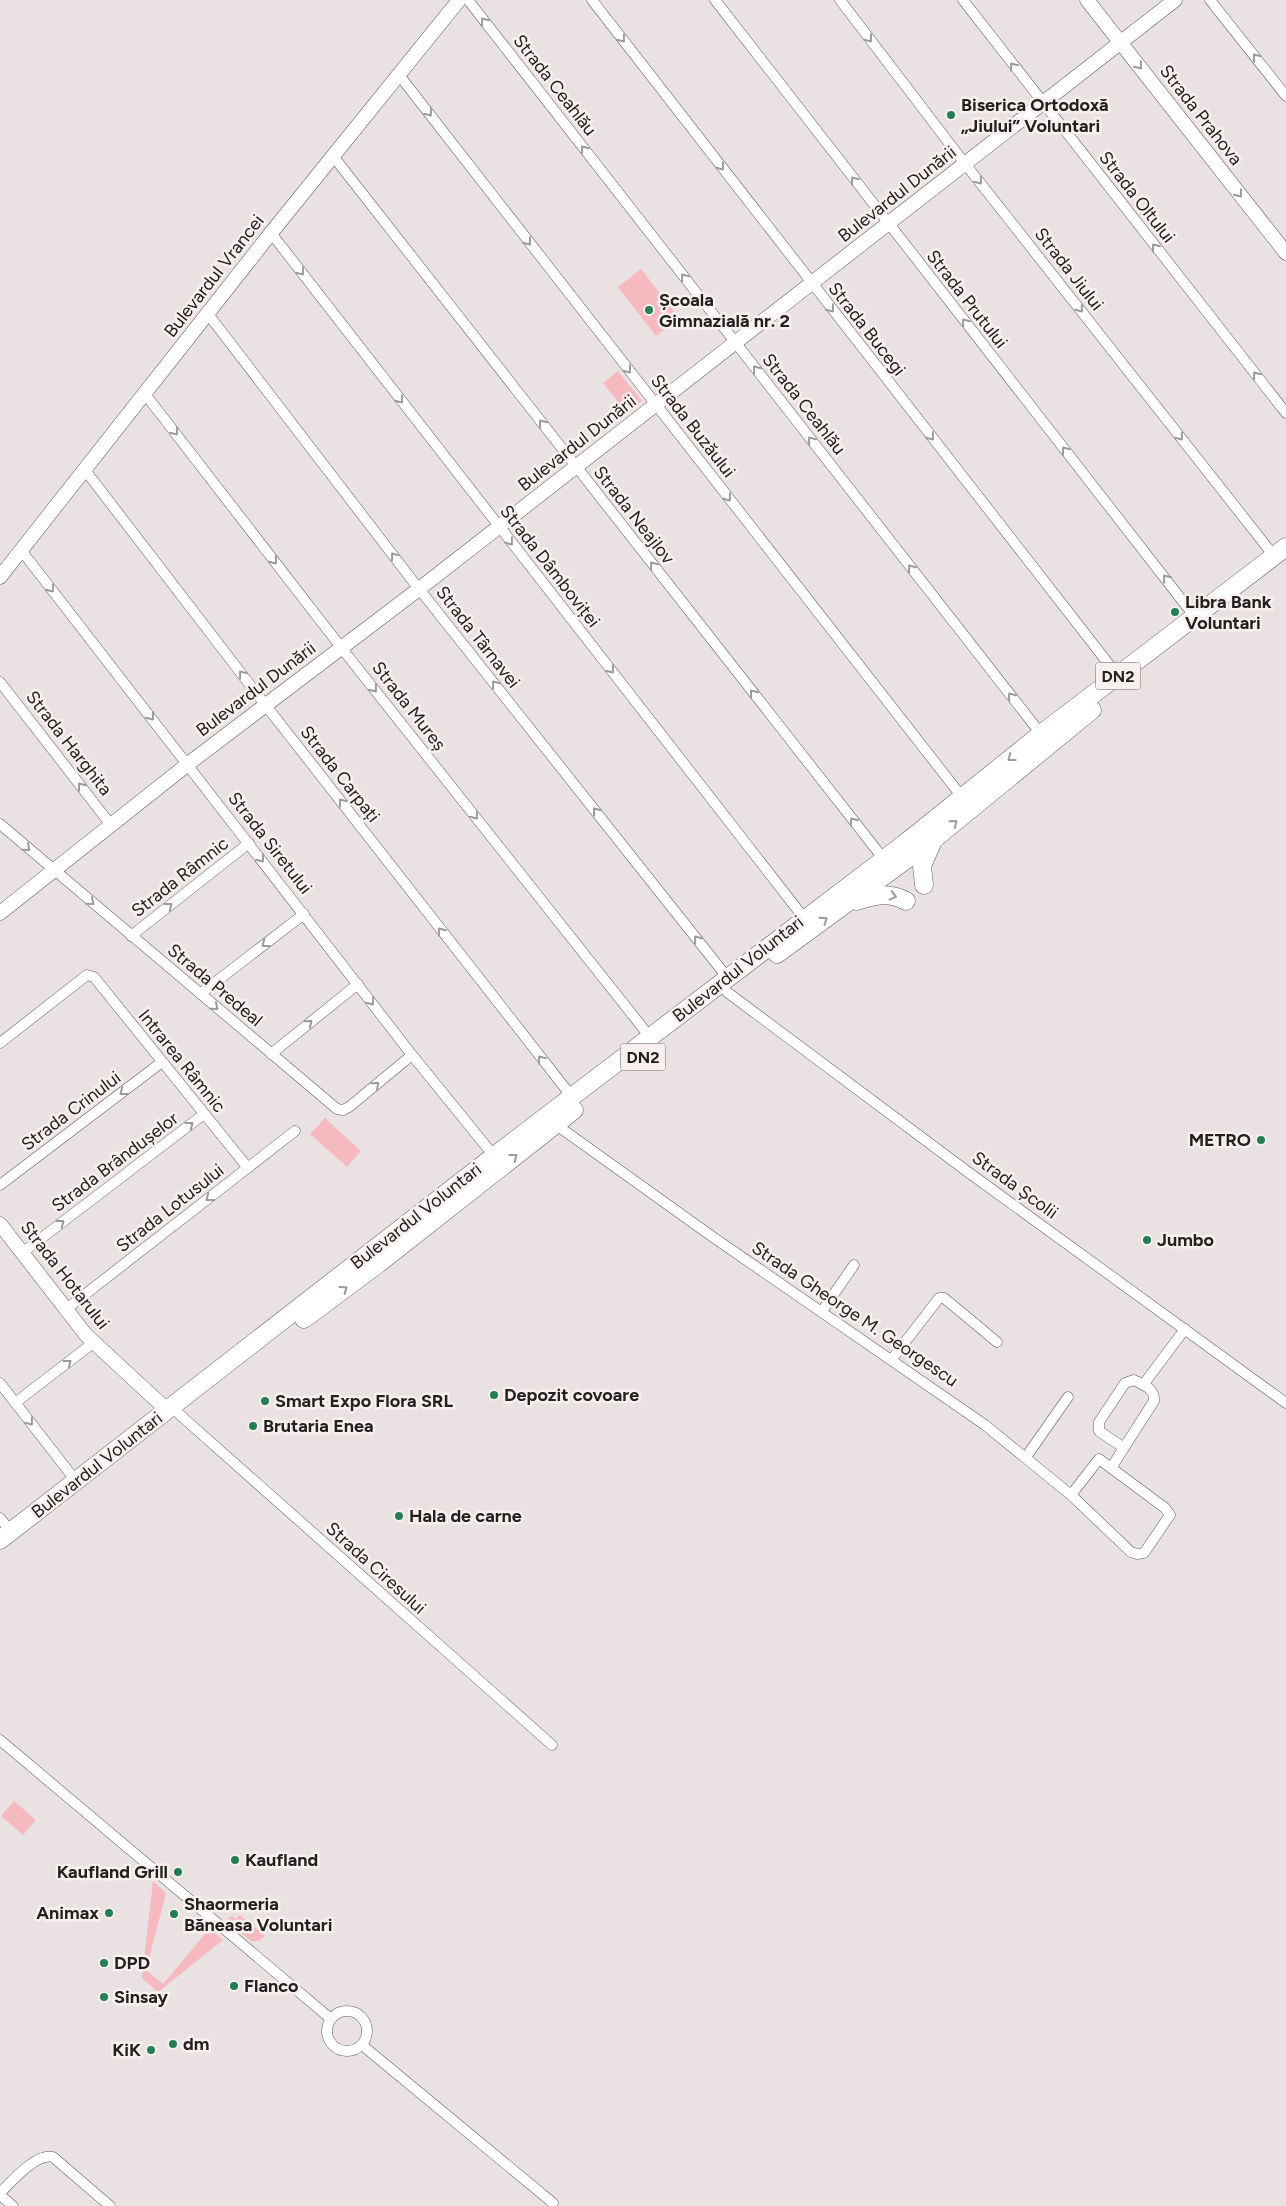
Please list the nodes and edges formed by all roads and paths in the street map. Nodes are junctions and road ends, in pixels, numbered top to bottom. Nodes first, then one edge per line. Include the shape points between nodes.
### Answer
1 (459, 0) edge
2 (468, 0) edge
3 (592, 0) edge
4 (715, 0) edge
5 (840, 0) edge
6 (963, 0) edge
7 (1087, 0) edge
8 (1175, 0) edge
9 (1210, 0) edge
10 (1120, 43) junction
11 (399, 75) junction
12 (1286, 96) edge
13 (1043, 104) junction
14 (334, 156) junction
15 (966, 164) junction
16 (888, 224) junction
17 (271, 233) junction
18 (1286, 253) edge
19 (812, 284) junction
20 (208, 314) junction
21 (736, 343) junction
22 (145, 394) junction
23 (655, 405) junction
24 (1286, 413) edge
25 (576, 467) junction
26 (85, 470) junction
27 (498, 527) junction
28 (21, 550) junction
29 (1282, 555) edge
30 (0, 577) edge
31 (419, 588) junction
32 (1195, 617) junction
33 (341, 647) junction
34 (1118, 676) junction
35 (0, 682) edge
36 (266, 706) junction
37 (1041, 734) junction
38 (188, 764) junction
39 (962, 797) junction
40 (0, 824) edge
41 (111, 825) junction
42 (933, 840) junction
43 (249, 843) junction
44 (888, 864) junction
45 (54, 871) junction
46 (924, 885) dead end
47 (906, 901) dead end
48 (845, 905) junction
49 (0, 913) edge
50 (304, 914) junction
51 (804, 918) junction
52 (131, 936) junction
53 (358, 984) junction
54 (727, 985) junction
55 (200, 994) junction
56 (650, 1037) junction
57 (0, 1043) edge
58 (271, 1054) junction
59 (412, 1055) junction
60 (162, 1062) junction
61 (572, 1096) junction
62 (204, 1114) junction
63 (556, 1124) junction
64 (295, 1131) dead end
65 (494, 1156) junction
66 (248, 1168) junction
67 (0, 1185) edge
68 (0, 1224) edge
69 (22, 1253) junction
70 (854, 1265) dead end
71 (65, 1310) junction
72 (822, 1312) junction
73 (1185, 1329) junction
74 (997, 1342) dead end
75 (93, 1343) junction
76 (892, 1359) junction
77 (1146, 1381) dead end
78 (0, 1383) edge
79 (1068, 1397) dead end
80 (15, 1403) junction
81 (1286, 1403) edge
82 (173, 1412) junction
83 (1124, 1448) junction
84 (1026, 1458) junction
85 (1111, 1468) junction
86 (76, 1481) junction
87 (1071, 1495) junction
88 (4, 1530) edge
89 (0, 1553) edge
90 (0, 1740) edge
91 (552, 1744) dead end
92 (331, 2019) junction
93 (362, 2045) junction
94 (0, 2194) edge
95 (553, 2203) dead end
96 (13, 2206) edge
97 (110, 2206) edge

1 - 11 street, Bulevardul Vrancei
21 -> 2 street, Strada Ceahlău
3 -> 19 street, Strada Bucegi
16 -> 4 street, Strada Prutului
5 -> 15 street, Strada Jiului
13 -> 6 street, Strada Oltului
7 - 10 street, Strada Prahova
8 - 10 street, Bulevardul Dunării
12 -> 9 street
10 - 13 street, Bulevardul Dunării
10 -> 18 street, Strada Prahova
11 - 14 street, Bulevardul Vrancei
11 -> 23 street, Strada Buzăului
13 - 15 street, Bulevardul Dunării
24 -> 13 street, Strada Oltului
14 - 17 street, Bulevardul Vrancei
25 -> 14 street, Strada Neajlov
15 - 16 street, Bulevardul Dunării
15 -> 29 street, Strada Jiului
16 - 19 street, Bulevardul Dunării
32 -> 16 street, Strada Prutului
17 - 20 street, Bulevardul Vrancei
17 -> 27 street, Strada Dâmboviței
19 - 21 street, Bulevardul Dunării
19 -> 34 street, Strada Bucegi
20 - 22 street, Bulevardul Vrancei
31 -> 20 street, Strada Târnavei
21 - 23 street, Bulevardul Dunării
37 -> 21 street, Strada Ceahlău
22 - 26 street, Bulevardul Vrancei
22 -> 33 street, Strada Mureș
23 - 25 street, Bulevardul Dunării
23 -> 39 street, Strada Buzăului
25 - 27 street, Bulevardul Dunării
44 -> 25 street, Strada Neajlov
26 - 28 street, Bulevardul Vrancei
36 -> 26 street, Strada Carpați
27 - 31 street, Bulevardul Dunării
27 -> 51 street, Strada Dâmboviței
28 - 30 street, Bulevardul Vrancei
28 -> 38 street, Strada Siretului
29 - 32 highway, Bulevardul Voluntari / DN2
42 -> 29 highway, Bulevardul Voluntari / DN2
31 - 33 street, Bulevardul Dunării
54 -> 31 street, Strada Târnavei
32 - 34 highway, Bulevardul Voluntari / DN2
33 - 36 street, Bulevardul Dunării
33 -> 56 street, Strada Mureș
34 - 37 highway, Bulevardul Voluntari / DN2
41 -> 35 street, Strada Harghita
36 - 38 street, Bulevardul Dunării
61 -> 36 street, Strada Carpați
37 -> 39 highway, Bulevardul Voluntari / DN2
38 - 41 street, Bulevardul Dunării
38 - 43 street, Strada Siretului
39 - 44 highway, Bulevardul Voluntari / DN2
40 -> 45 street, Strada Predeal
41 - 45 street, Bulevardul Dunării
42 - 44 highway, Bulevardul Voluntari / DN2
42 - 46 highway via 922,866
43 -> 50 street, Strada Siretului
52 -> 43 street, Strada Râmnic
44 - 48 highway, Bulevardul Voluntari / DN2
44 - 51 highway, Bulevardul Voluntari / DN2
45 - 49 street, Bulevardul Dunării
45 -> 52 street, Strada Predeal
48 -> 47 highway via 884,894
54 -> 48 highway, Bulevardul Voluntari / DN2
50 - 53 street, Strada Siretului
50 -> 55 street
51 - 54 highway, Bulevardul Voluntari / DN2
52 - 55 street, Strada Predeal
58 -> 53 street
53 -> 59 street, Strada Siretului
54 - 56 highway, Bulevardul Voluntari / DN2
54 - 63 highway, Bulevardul Voluntari / DN2
54 - 73 street, Strada Școlii via 968,1172
55 -> 58 street, Strada Predeal
56 - 61 highway, Bulevardul Voluntari / DN2
57 - 60 street, Intrarea Râmnic via 90,975
58 -> 59 street, Strada Predeal via 337,1109 343,1110
59 - 65 street, Strada Siretului
60 - 62 street, Intrarea Râmnic
60 -> 67 street, Strada Crinului
61 - 65 highway, Bulevardul Voluntari / DN2
62 - 66 street, Intrarea Râmnic
69 -> 62 street, Strada Brândușelor
63 - 72 street, Strada Gheorge M. Georgescu
82 -> 63 highway, Bulevardul Voluntari / DN2 via 378,1264
64 - 66 street, Strada Lotusului
65 - 82 highway, Bulevardul Voluntari / DN2
66 -> 71 street, Strada Lotusului
68 - 69 street, Strada Hotarului
69 - 71 street, Strada Hotarului
70 - 72 street
71 - 75 street, Strada Hotarului
72 - 76 street, Strada Gheorge M. Georgescu
73 - 77 street
73 - 81 street, Strada Școlii
74 - 76 street via 944,1298 939,1298
80 -> 75 street
75 - 82 street, Strada Hotarului
76 - 84 street, Strada Gheorge M. Georgescu
78 - 80 street
79 - 84 street
80 -> 86 street
82 - 86 highway, Bulevardul Voluntari / DN2
82 - 89 highway, Bulevardul Voluntari / DN2
82 - 91 street, Strada Ciresului
83 - 83 street via 1154,1401 1151,1389 1134,1380 1125,1383 1098,1428
83 - 85 street
84 - 87 street, Strada Gheorge M. Georgescu
85 - 87 street via 1099,1459
85 - 87 street, Strada Gheorge M. Georgescu via 1170,1513 1144,1553 1137,1554 1124,1546
86 - 88 highway, Bulevardul Voluntari / DN2
90 - 92 street
92 - 93 street via 327,2030 334,2047 352,2051
92 - 93 street via 341,2011 360,2015 368,2029
93 - 95 street
94 - 96 street
94 - 97 street via 44,2156 53,2157

